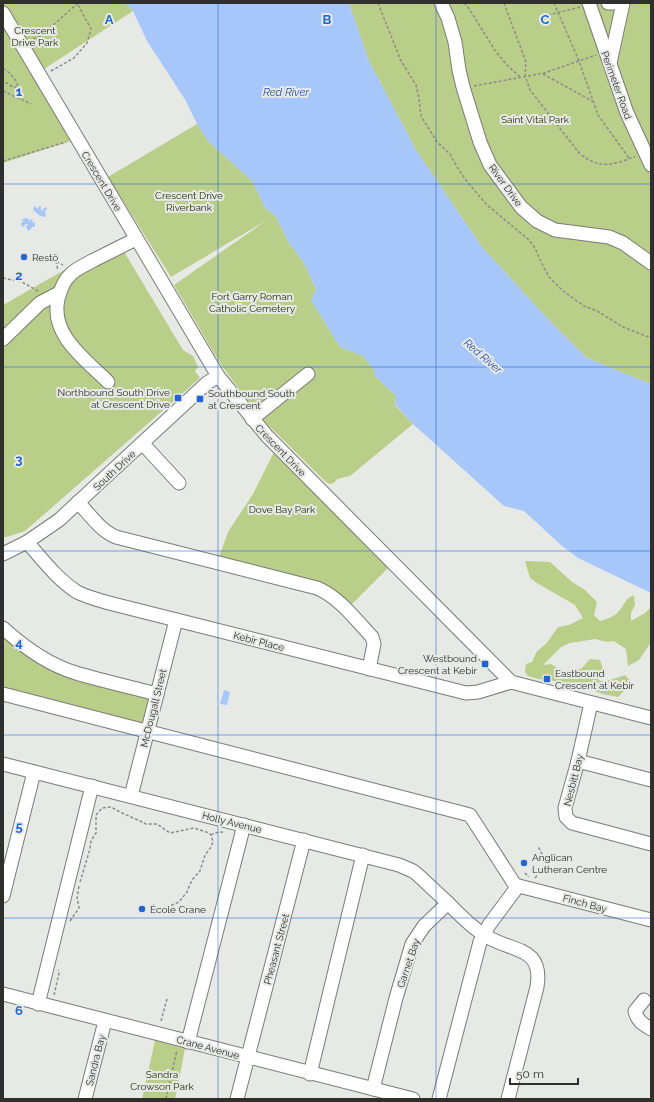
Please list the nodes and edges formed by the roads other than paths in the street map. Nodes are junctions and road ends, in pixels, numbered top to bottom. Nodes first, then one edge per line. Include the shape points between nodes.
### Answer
1 (441, 3) edge
2 (608, 3) edge
3 (612, 3) edge
4 (623, 3) edge
5 (589, 4) edge
6 (3, 13) edge
7 (610, 65) junction
8 (648, 160) edge
9 (136, 239) junction
10 (651, 263) edge
11 (55, 295) junction
12 (3, 338) edge
13 (308, 374) dead end
14 (218, 376) junction
15 (108, 382) dead end
16 (252, 419) junction
17 (142, 444) junction
18 (179, 483) dead end
19 (78, 502) junction
20 (27, 542) junction
21 (3, 554) edge
22 (176, 620) junction
23 (3, 628) edge
24 (369, 669) junction
25 (511, 682) junction
26 (3, 694) edge
27 (157, 694) junction
28 (591, 703) junction
29 (651, 718) edge
30 (148, 732) junction
31 (578, 762) junction
32 (3, 764) edge
33 (34, 772) junction
34 (651, 780) edge
35 (92, 786) junction
36 (131, 796) junction
37 (244, 825) junction
38 (304, 840) junction
39 (651, 844) edge
40 (363, 855) junction
41 (518, 886) junction
42 (3, 896) edge
43 (448, 903) junction
44 (651, 920) edge
45 (483, 934) junction
46 (3, 994) edge
47 (644, 1000) dead end
48 (38, 1004) junction
49 (105, 1021) junction
50 (651, 1029) edge
51 (184, 1040) junction
52 (247, 1057) junction
53 (310, 1074) junction
54 (373, 1089) junction
55 (85, 1099) edge
56 (237, 1099) edge
57 (413, 1099) edge
58 (439, 1099) edge
59 (508, 1099) edge

1 - 10 street, River Drive via 455,42 463,87 480,142 490,166 521,208 537,222 555,230 609,238 623,243
2 - 3 street
4 - 7 street
5 - 7 street, Perimeter Road
6 - 9 street, Crescent Drive
7 - 8 street, Perimeter Road via 627,113
9 - 11 street via 79,268 70,275
9 - 14 street, Crescent Drive
11 - 12 street via 40,303
11 - 15 street via 57,318 63,335 71,347
13 - 16 street
14 - 16 street, Crescent Drive
14 - 17 street, South Drive via 207,382
16 - 25 street, Crescent Drive
17 - 18 street
17 - 19 street, South Drive
19 - 20 street, South Drive via 59,520
19 - 24 street via 110,535 325,591 372,637 374,644
20 - 21 street, South Drive
20 - 22 street, Kebir Place via 59,578 77,592 89,598
22 - 24 street, Kebir Place
22 - 27 street, McDougall Street
23 - 27 street via 50,662 69,670
24 - 25 street, Kebir Place via 466,693
25 - 28 street
26 - 30 street
27 - 30 street, McDougall Street
28 - 29 street
28 - 31 street, Nesbitt Bay
30 - 36 street, McDougall Street
30 - 41 street via 470,815
31 - 34 street
31 - 39 street, Nesbitt Bay via 564,808 568,820 578,825
32 - 33 street, Holly Avenue
33 - 35 street, Holly Avenue
33 - 42 street
35 - 36 street, Holly Avenue
35 - 48 street
36 - 37 street, Holly Avenue
37 - 38 street, Holly Avenue
37 - 51 street
38 - 40 street, Holly Avenue
38 - 52 street, Pheasant Street
40 - 43 street, Holly Avenue via 413,871
40 - 53 street
41 - 44 street, Finch Bay
41 - 45 street
43 - 45 street
43 - 54 street, Garnet Bay via 424,926 412,944
45 - 58 street
45 - 59 street via 525,952 532,957 539,971
46 - 48 street, Crane Avenue
47 - 50 street via 635,1011 640,1022
48 - 49 street, Crane Avenue
49 - 51 street, Crane Avenue
49 - 55 street, Sandra Bay
51 - 52 street, Crane Avenue
52 - 53 street, Crane Avenue
52 - 56 street, Pheasant Street
53 - 54 street, Crane Avenue
54 - 57 street, Crane Avenue

